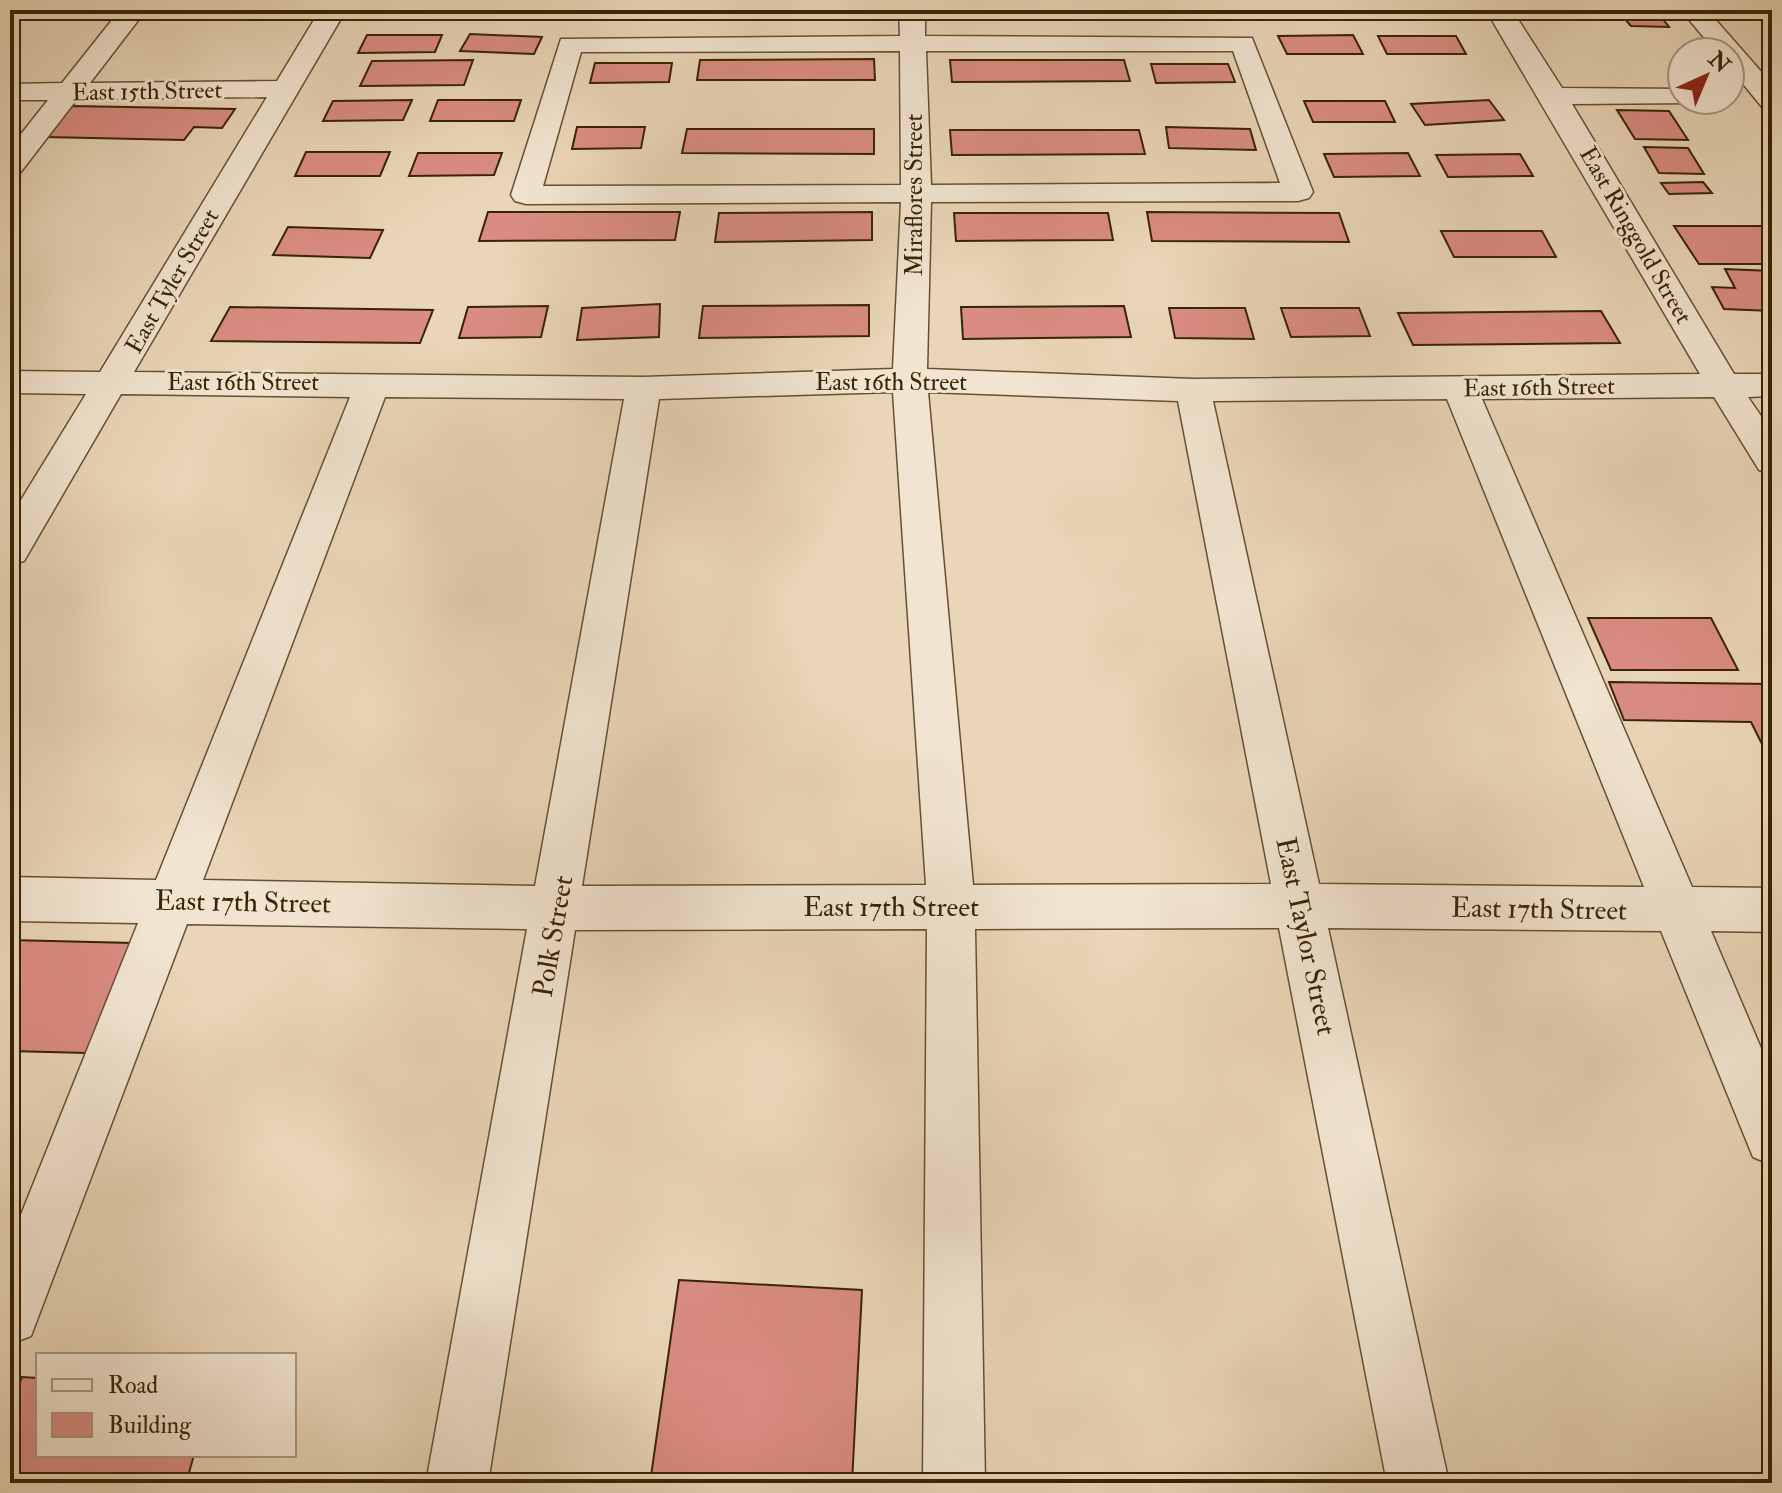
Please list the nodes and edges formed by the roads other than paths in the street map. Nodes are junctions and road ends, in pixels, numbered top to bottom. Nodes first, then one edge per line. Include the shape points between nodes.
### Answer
1 (133, 10) edge
2 (333, 10) edge
3 (912, 10) edge
4 (1499, 10) edge
5 (1694, 10) edge
6 (1716, 36) edge
7 (913, 44) junction
8 (1746, 70) edge
9 (284, 89) junction
10 (10, 92) edge
11 (69, 92) junction
12 (1556, 96) junction
13 (1666, 97) edge
14 (1746, 97) edge
15 (1771, 98) edge
16 (10, 167) edge
17 (916, 193) junction
18 (910, 380) junction
19 (10, 382) edge
20 (112, 382) junction
21 (373, 383) junction
22 (1722, 385) junction
23 (1772, 385) edge
24 (643, 388) junction
25 (1460, 388) junction
26 (1193, 390) junction
27 (1772, 461) edge
28 (10, 551) edge
29 (10, 899) edge
30 (175, 899) junction
31 (951, 906) junction
32 (1302, 906) junction
33 (557, 908) junction
34 (1678, 909) junction
35 (1772, 910) edge
36 (1772, 1138) edge
37 (10, 1315) edge
38 (457, 1483) edge
39 (954, 1483) edge
40 (1418, 1483) edge

1 - 11 street
2 - 9 street, East Tyler Street
3 - 7 street, Miraflores Street
4 - 12 street, East Ringgold Street
5 - 6 street
7 - 17 street, Miraflores Street
7 - 17 street via 1243,43 1298,192
7 - 17 street via 570,44 526,195
8 - 15 street
9 - 11 street, East 15th Street
9 - 20 street, East Tyler Street
10 - 11 street, East 15th Street
11 - 16 street
12 - 13 street
12 - 22 street, East Ringgold Street
14 - 15 street
17 - 18 street, Miraflores Street
18 - 24 street, East 16th Street
18 - 26 street, East 16th Street
18 - 31 street, Miraflores Street
19 - 20 street, East 16th Street
20 - 21 street, East 16th Street
20 - 28 street, East Tyler Street
21 - 24 street, East 16th Street
21 - 30 street
22 - 23 street, East 16th Street
22 - 25 street, East 16th Street
22 - 27 street, East Ringgold Street
24 - 33 street, Polk Street
25 - 26 street, East 16th Street
25 - 34 street
26 - 32 street, East Taylor Street
29 - 30 street, East 17th Street
30 - 33 street, East 17th Street
30 - 37 street
31 - 32 street, East 17th Street
31 - 33 street, East 17th Street
31 - 39 street, Miraflores Street
32 - 34 street, East 17th Street
32 - 40 street, East Taylor Street
33 - 38 street, Polk Street
34 - 35 street, East 17th Street
34 - 36 street

